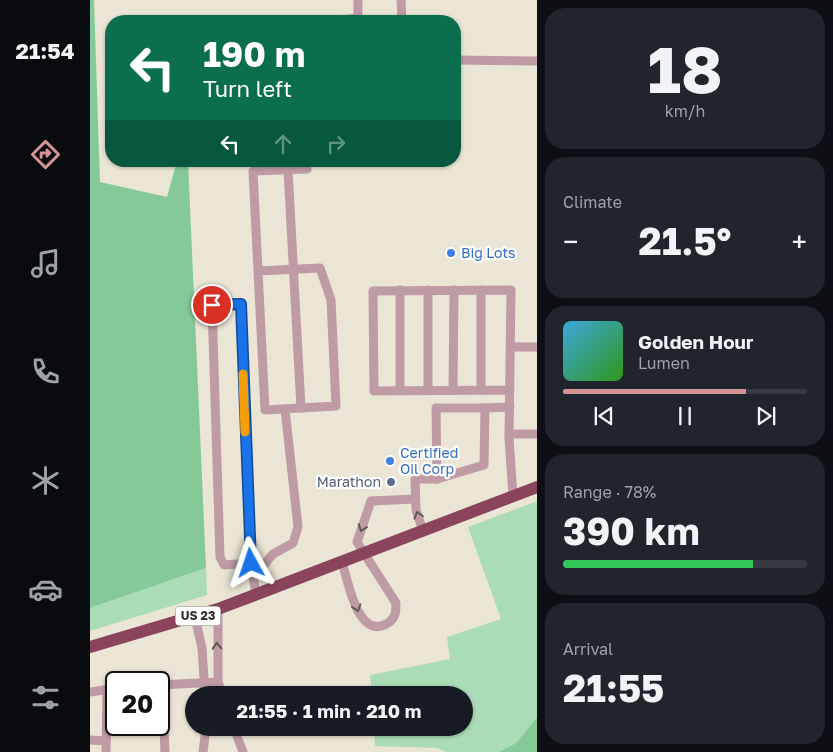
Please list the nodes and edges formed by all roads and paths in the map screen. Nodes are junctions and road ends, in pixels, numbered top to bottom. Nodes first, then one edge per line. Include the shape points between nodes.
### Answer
1 (358, 0) edge
2 (401, 0) edge
3 (361, 15) edge
4 (402, 15) edge
5 (461, 60) edge
6 (537, 61) edge
7 (307, 169) dead end
8 (288, 170) junction
9 (292, 270) junction
10 (258, 271) junction
11 (400, 290) junction
12 (428, 290) junction
13 (454, 290) junction
14 (481, 290) junction
15 (510, 347) junction
16 (537, 347) edge
17 (400, 390) junction
18 (428, 390) junction
19 (453, 390) junction
20 (481, 390) junction
21 (510, 390) junction
22 (510, 407) junction
23 (301, 408) junction
24 (485, 408) junction
25 (285, 409) junction
26 (510, 434) junction
27 (537, 434) edge
28 (438, 479) junction
29 (537, 488) edge
30 (513, 496) junction
31 (415, 498) junction
32 (423, 531) junction
33 (364, 554) junction
34 (342, 562) junction
35 (251, 563) junction
36 (253, 578) junction
37 (256, 595) junction
38 (218, 609) junction
39 (195, 617) junction
40 (90, 647) edge
41 (218, 682) junction
42 (205, 683) junction
43 (170, 685) edge
44 (220, 686) edge
45 (105, 690) edge
46 (90, 692) edge
47 (107, 736) edge
48 (164, 736) edge
49 (205, 736) edge
50 (237, 736) edge
51 (90, 740) edge
52 (106, 741) junction
53 (106, 752) edge
54 (165, 752) edge
55 (203, 752) edge
56 (243, 752) edge

1 - 3 street
2 - 4 street
5 - 6 street
7 - 8 street
8 - 9 street
8 - 10 street via 253,171
9 - 10 street
9 - 23 street
9 - 23 street via 320,268 331,300 336,406
10 - 25 street via 265,410
11 - 12 street
11 - 17 street
11 - 17 street via 373,291 374,390
12 - 13 street
12 - 18 street
13 - 14 street
13 - 19 street
14 - 15 street via 511,290
14 - 20 street
15 - 16 street
15 - 21 street
17 - 18 street
18 - 19 street
19 - 20 street
20 - 21 street
21 - 22 street
22 - 24 street
22 - 26 street
23 - 25 street
24 - 28 street via 484,465
24 - 28 street via 436,408
25 - 36 street via 298,528 293,543 272,554
26 - 27 street
26 - 30 street
28 - 31 street via 415,479
29 - 30 highway, US 23
30 - 32 highway, US 23
32 -> 31 street
31 -> 33 street via 371,501 356,542
32 - 33 highway, US 23
33 - 34 highway, US 23
34 -> 33 street via 359,616 365,624 383,626 397,612 396,603
34 - 37 highway, US 23
35 - 35 street via 224,565 220,557 212,305 241,304
35 - 36 street
36 - 37 street
37 - 38 highway, US 23
38 - 39 highway, US 23
41 -> 38 street
39 - 40 highway, US 23
39 - 42 street
41 - 42 street
41 - 44 street
42 - 43 street
45 - 46 street
47 - 52 street
48 - 54 street
49 - 55 street
50 - 56 street
51 - 52 street
52 - 53 street

